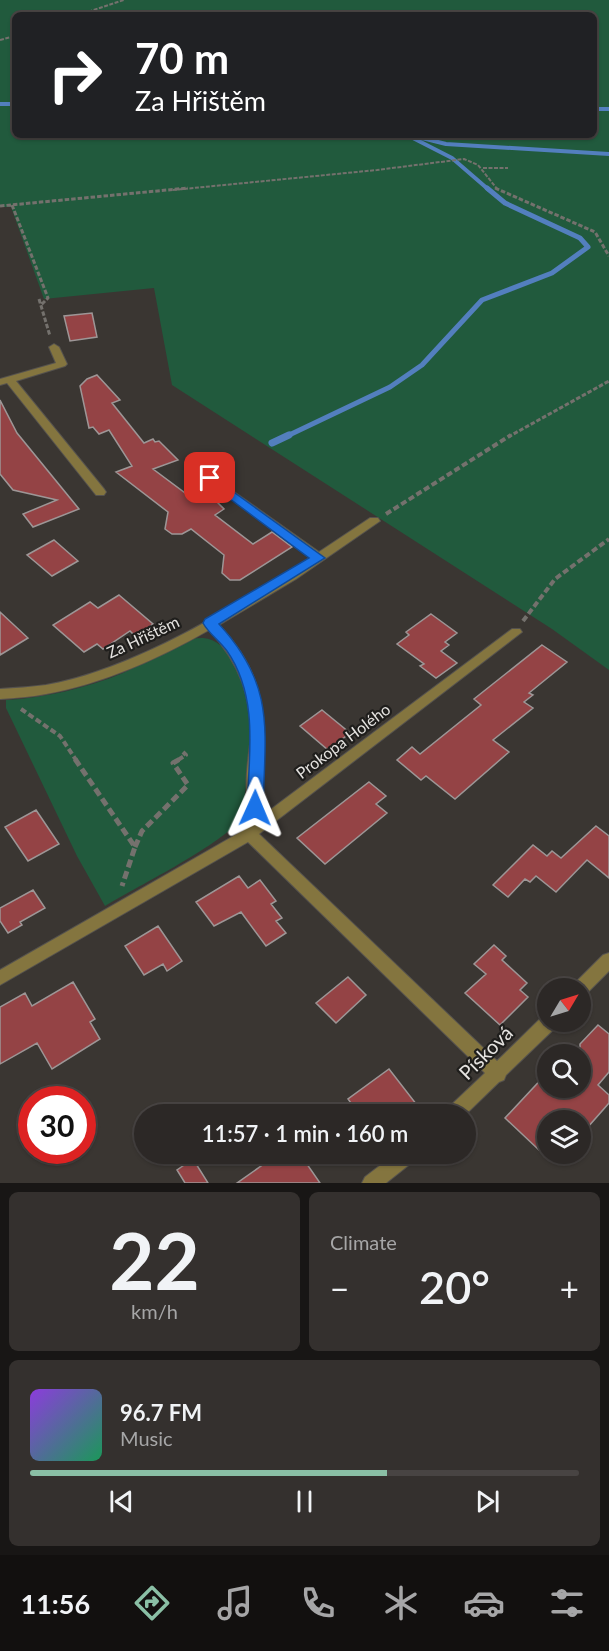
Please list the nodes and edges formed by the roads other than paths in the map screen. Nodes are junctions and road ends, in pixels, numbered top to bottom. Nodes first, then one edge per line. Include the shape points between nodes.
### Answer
1 (54, 347) dead end
2 (5, 381) edge
3 (210, 478) dead end
4 (100, 492) dead end
5 (374, 520) road end
6 (319, 558) junction
7 (210, 623) junction
8 (516, 632) road end
9 (3, 694) edge
10 (264, 823) junction
11 (249, 834) junction
12 (609, 960) edge
13 (0, 978) edge
14 (591, 978) edge
15 (539, 1032) edge
16 (498, 1074) junction
17 (465, 1104) edge
18 (396, 1164) edge
19 (371, 1183) edge

1 - 2 street via 62,364
2 - 4 street
3 - 6 street
5 - 6 street, Za Hřištěm
6 - 7 street, Za Hřištěm
7 - 9 street, Za Hřištěm via 100,675
7 - 10 street via 232,648 254,697 258,714 254,801
8 - 10 street, Prokopa Holého
10 - 11 street, Prokopa Holého
11 - 13 street, Prokopa Holého
11 - 16 street
12 - 14 street
15 - 16 street, Písková
16 - 17 street, Písková
18 - 19 street

